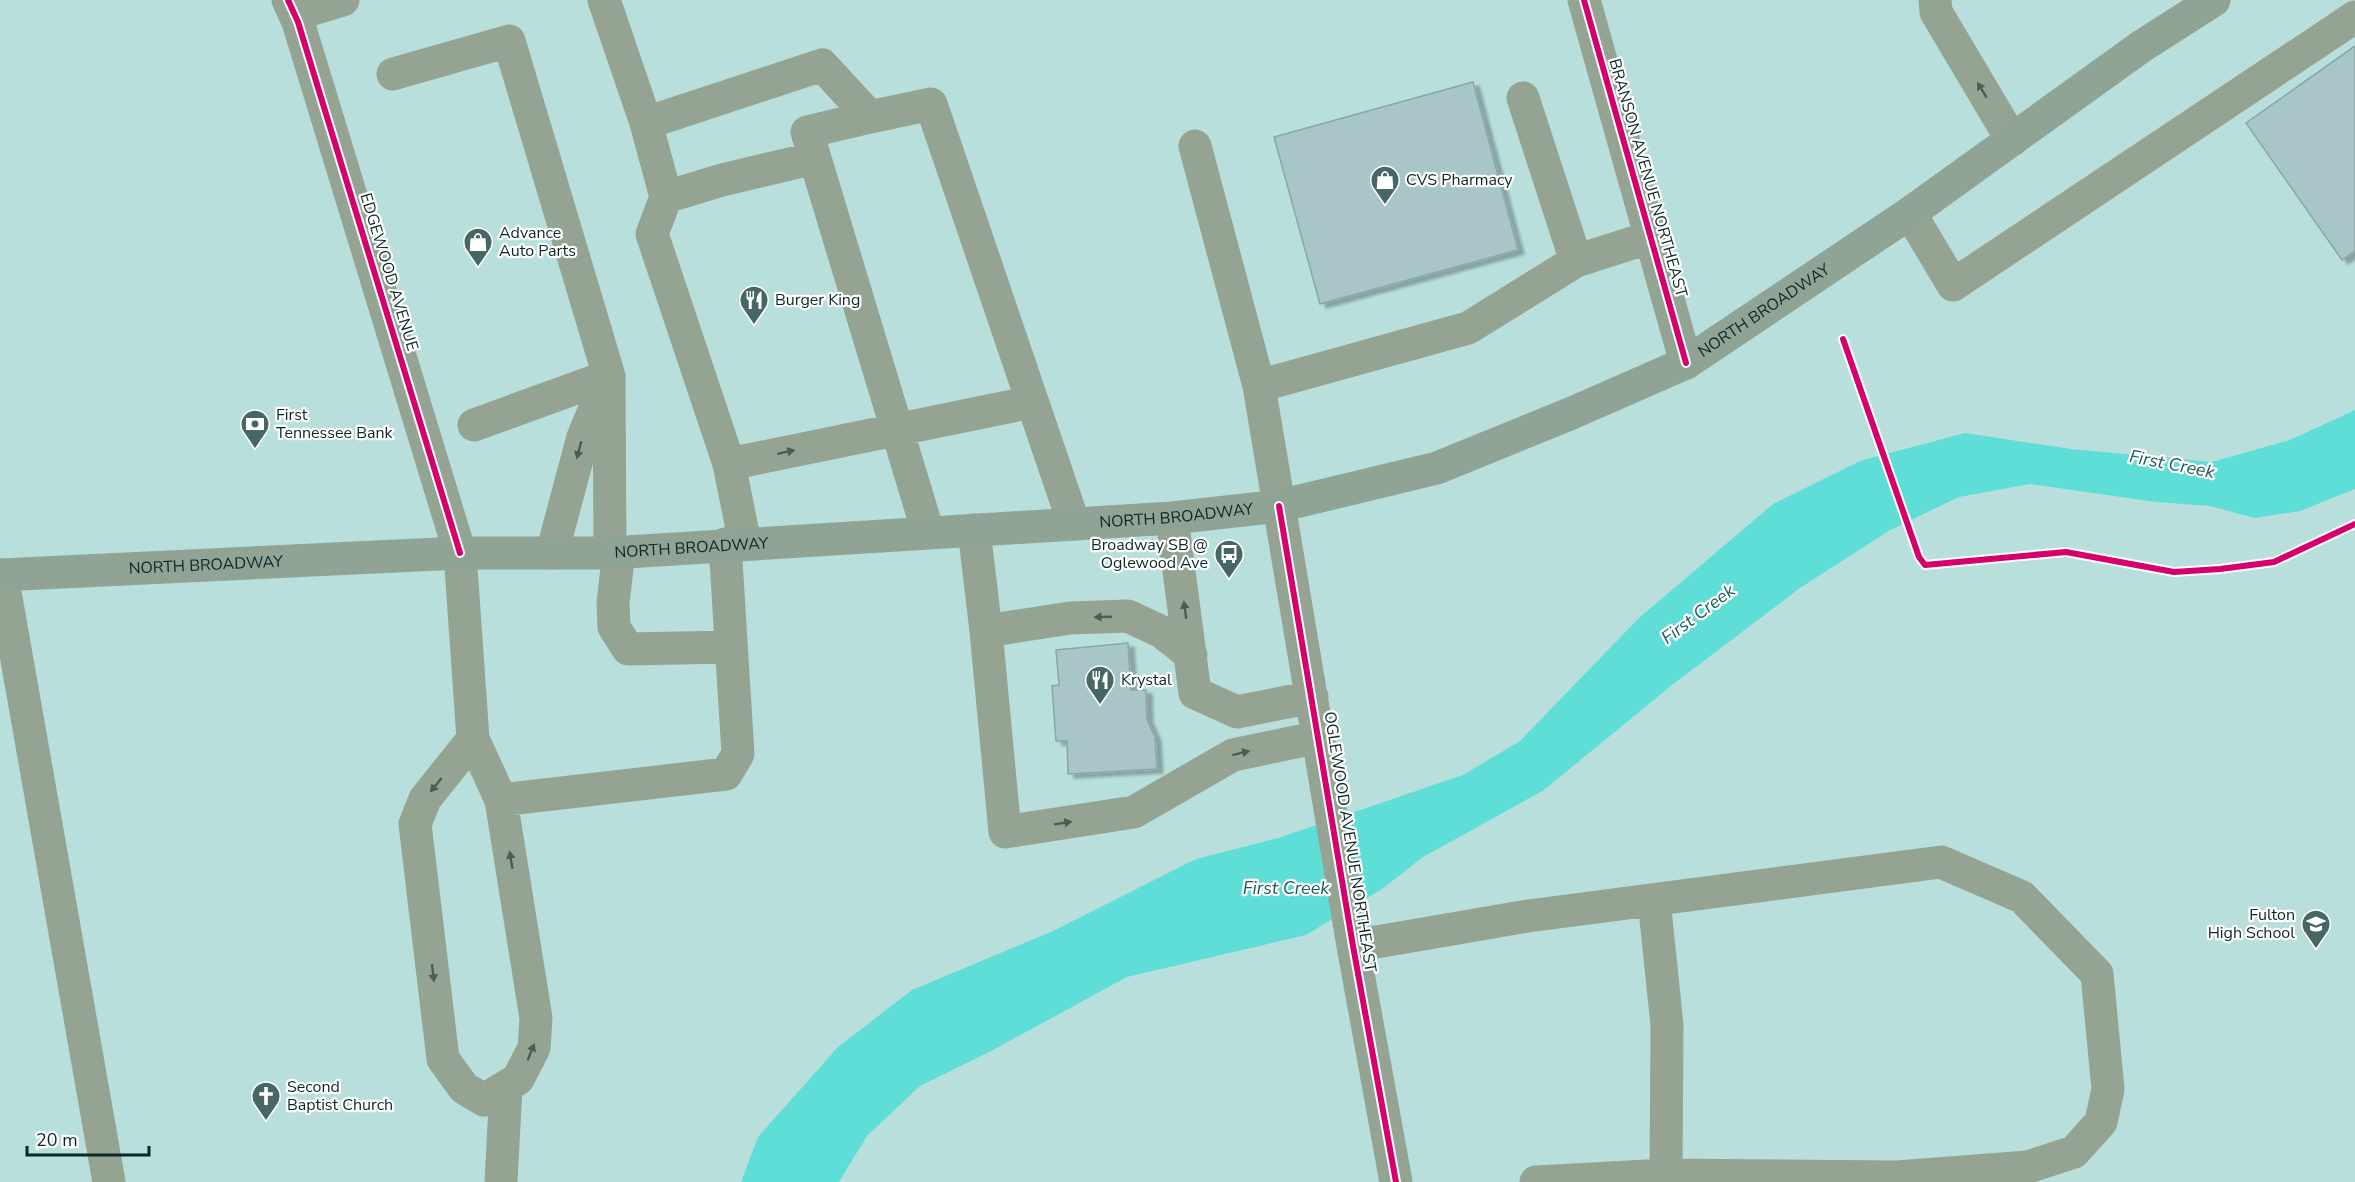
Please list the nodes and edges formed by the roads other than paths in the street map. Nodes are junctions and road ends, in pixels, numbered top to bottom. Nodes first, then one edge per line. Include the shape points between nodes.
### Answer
1 (343, 0) edge
2 (604, 0) edge
3 (1584, 0) edge
4 (1935, 0) edge
5 (2214, 0) edge
6 (292, 7) edge
7 (2355, 17) edge
8 (393, 74) dead end
9 (1523, 98) dead end
10 (870, 117) junction
11 (646, 123) junction
12 (2012, 140) junction
13 (1195, 146) dead end
14 (815, 158) junction
15 (666, 197) junction
16 (1911, 213) junction
17 (1651, 237) junction
18 (1576, 261) junction
19 (1686, 363) junction
20 (609, 376) junction
21 (1259, 386) junction
22 (1032, 402) junction
23 (474, 425) dead end
24 (897, 428) junction
25 (729, 464) junction
26 (1280, 506) junction
27 (1172, 518) junction
28 (1074, 524) junction
29 (974, 530) junction
30 (928, 532) junction
31 (735, 544) junction
32 (614, 552) junction
33 (460, 553) junction
34 (552, 553) junction
35 (1, 575) edge
36 (986, 631) junction
37 (731, 647) junction
38 (1191, 656) junction
39 (1312, 698) junction
40 (1319, 737) junction
41 (473, 739) junction
42 (501, 800) junction
43 (1654, 900) junction
44 (1351, 934) junction
45 (506, 1087) junction
46 (1666, 1175) junction
47 (109, 1182) edge
48 (501, 1182) edge
49 (1396, 1182) edge
50 (1536, 1182) edge

1 - 6 street
2 - 11 street
3 - 17 street, BRANSON AVENUE NORTHEAST
12 -> 4 street via 1936,12
5 - 12 main road, NORTH BROADWAY via 2142,46
6 - 33 street, EDGEWOOD AVENUE
7 - 16 street via 1953,285
8 - 20 street via 509,41
9 - 18 street
10 - 11 street via 822,65
10 - 14 street via 807,132
10 - 22 street via 930,104
11 - 15 street
12 - 16 main road, NORTH BROADWAY
13 - 21 street, OGLEWOOD AVENUE NORTHEAST
14 - 15 street
14 - 24 street
15 - 25 street via 652,234
16 - 19 main road, NORTH BROADWAY
17 - 18 street
17 - 19 street, BRANSON AVENUE NORTHEAST
18 - 21 street via 1468,328
19 - 26 main road, NORTH BROADWAY via 1437,468
20 - 23 street
20 - 32 street
20 -> 34 street via 583,437
21 - 26 street, OGLEWOOD AVENUE NORTHEAST
22 - 24 street
22 - 28 street
25 -> 24 street
24 - 30 street
25 - 31 street
26 - 27 main road, NORTH BROADWAY
26 - 39 street, OGLEWOOD AVENUE NORTHEAST
27 - 28 main road, NORTH BROADWAY
38 -> 27 street
28 - 29 main road, NORTH BROADWAY
29 - 30 main road, NORTH BROADWAY
29 - 36 street
30 - 31 main road, NORTH BROADWAY
31 - 32 main road, NORTH BROADWAY
31 - 37 street
32 - 34 main road, NORTH BROADWAY
32 - 37 street via 614,627 628,649
33 - 34 main road, NORTH BROADWAY
33 - 35 main road, NORTH BROADWAY
33 - 41 street, EDGEWOOD AVENUE
35 - 47 street
38 -> 36 street via 1161,632 1128,616 1070,618
36 -> 40 street via 1005,832 1134,812 1233,754
37 - 42 street via 738,754 726,774
38 - 39 street via 1195,693 1237,712
39 - 40 street, OGLEWOOD AVENUE NORTHEAST
40 - 44 street, OGLEWOOD AVENUE NORTHEAST
41 - 42 street
41 -> 45 street via 425,799 416,824 443,1059 464,1088 484,1100
45 -> 42 street via 518,1079 534,1048 536,1018
43 - 44 street
43 - 46 street via 1667,1025
43 - 46 street via 1941,862 2022,897 2097,974 2108,1089 2101,1122 2074,1152 2028,1167 1898,1177
44 - 49 street, OGLEWOOD AVENUE NORTHEAST
45 - 48 street
46 - 50 street

